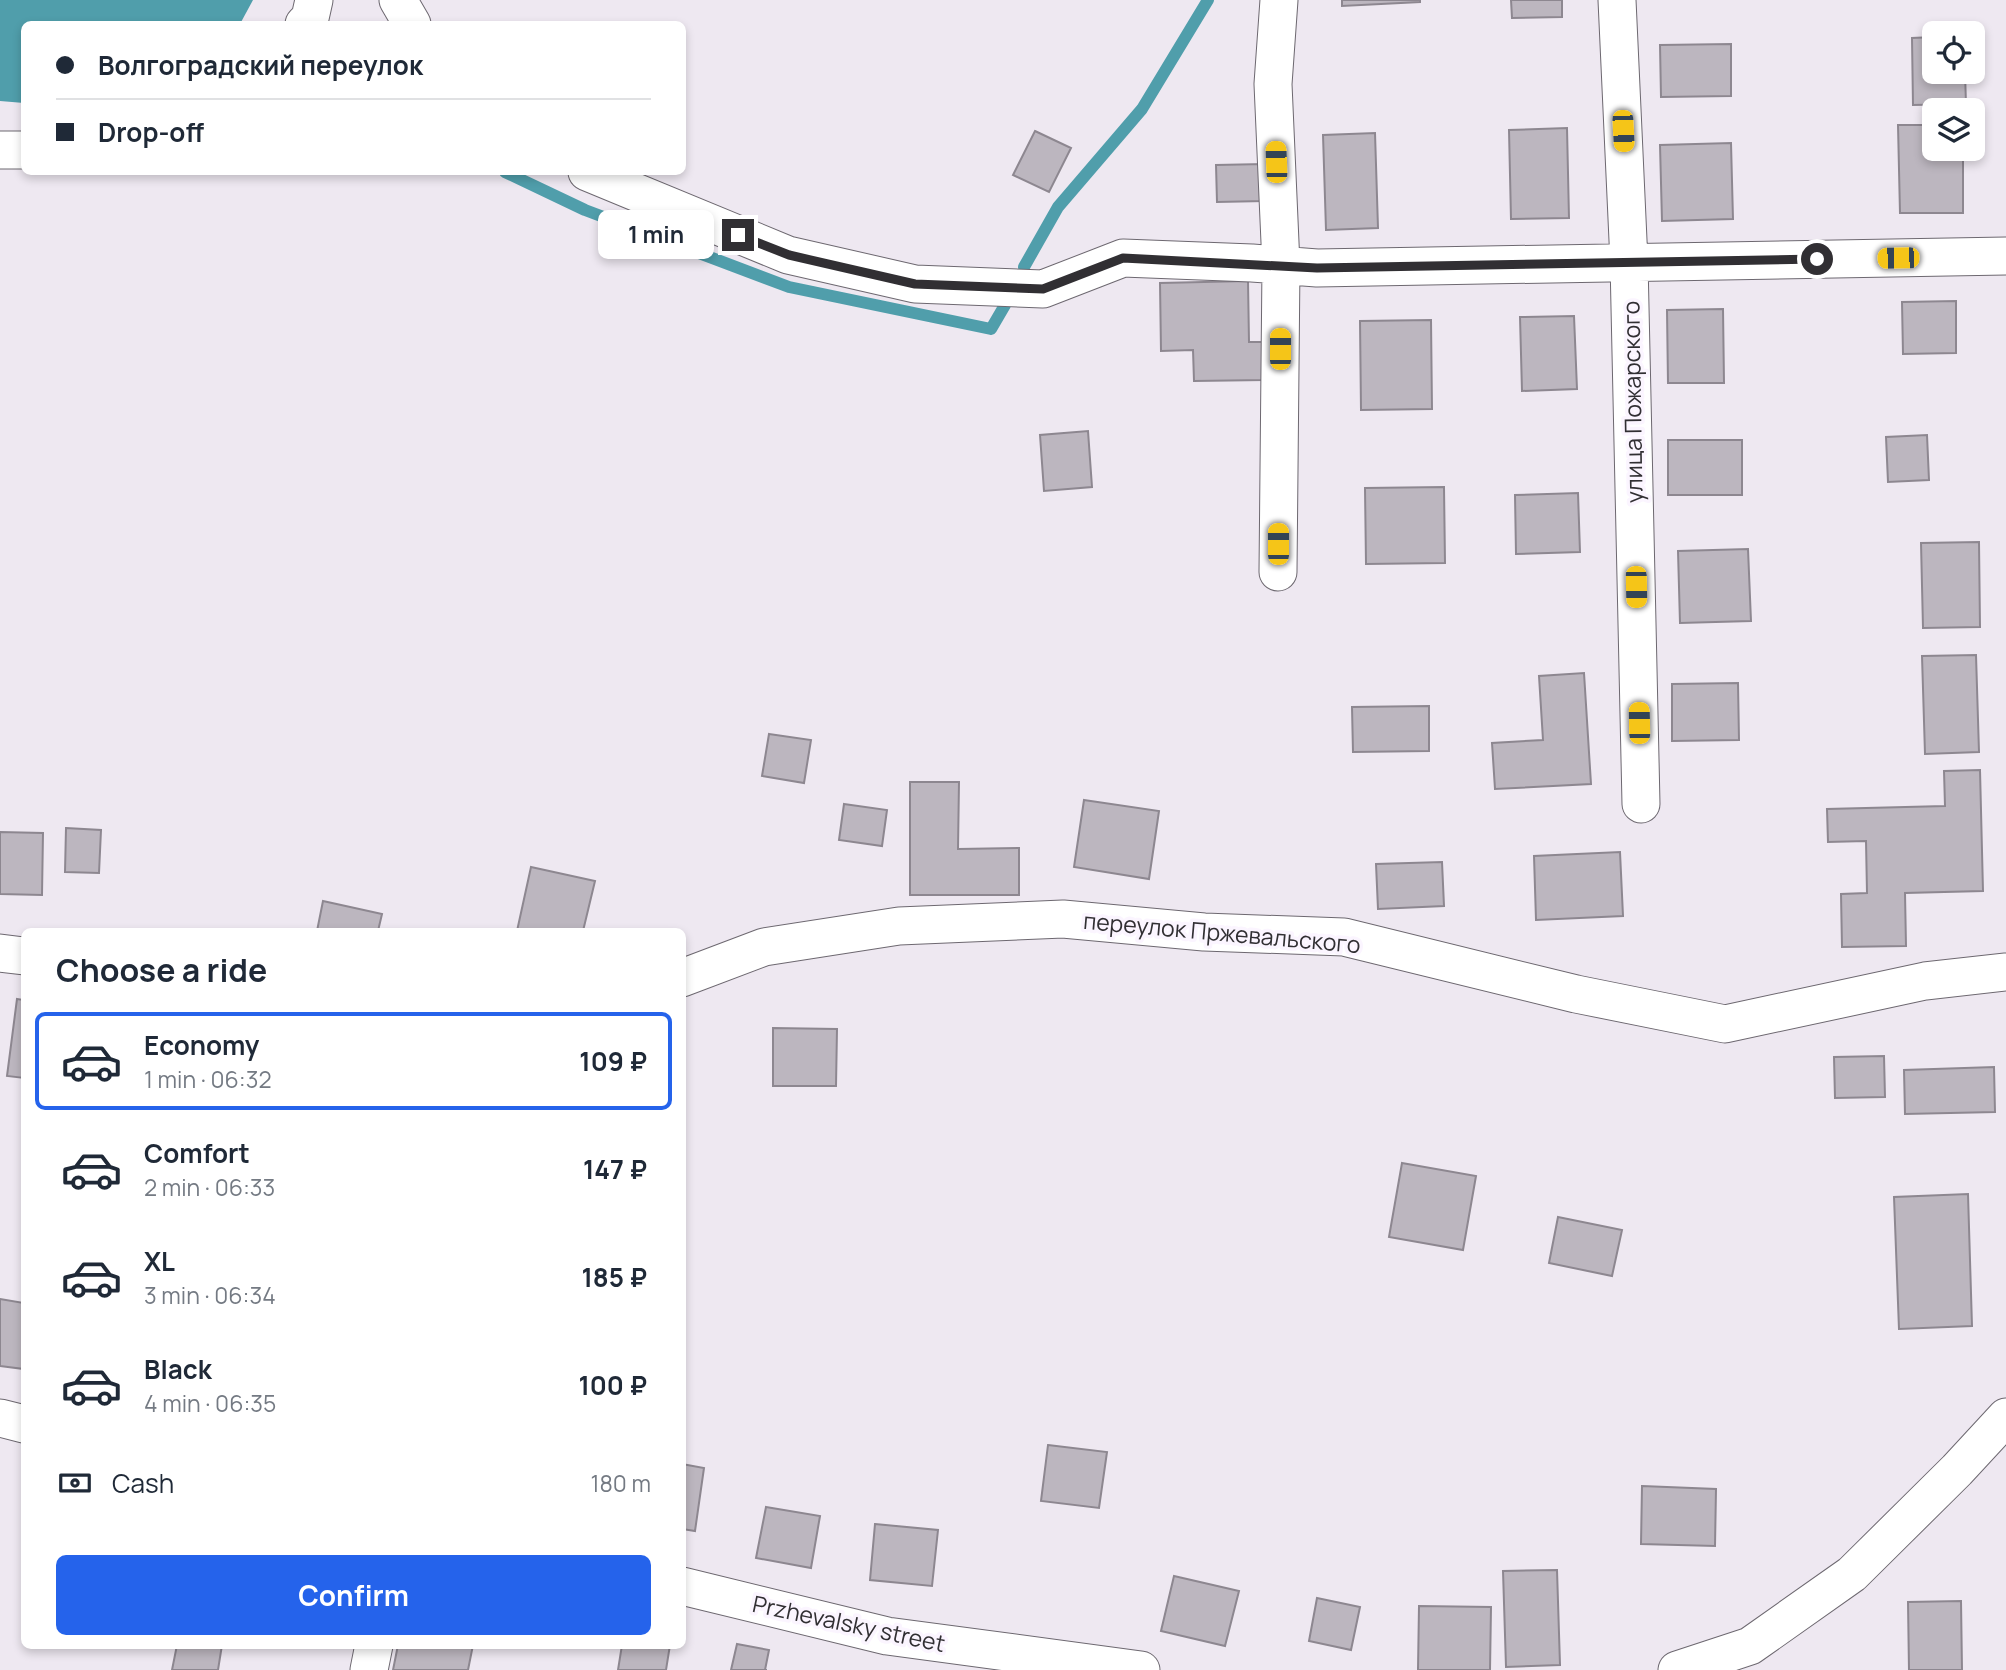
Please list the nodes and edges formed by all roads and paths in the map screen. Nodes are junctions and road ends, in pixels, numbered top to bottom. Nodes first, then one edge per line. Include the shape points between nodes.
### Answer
1 (314, 0) edge
2 (398, 0) edge
3 (1279, 0) edge
4 (1617, 0) edge
5 (307, 21) edge
6 (410, 21) edge
7 (0, 150) edge
8 (21, 150) edge
9 (594, 175) edge
10 (2006, 256) edge
11 (1629, 262) junction
12 (1280, 265) junction
13 (1278, 572) dead end
14 (1641, 804) dead end
15 (0, 953) edge
16 (21, 956) edge
17 (2006, 972) edge
18 (686, 976) edge
19 (2006, 1417) edge
20 (0, 1418) edge
21 (21, 1423) edge
22 (686, 1587) edge
23 (373, 1649) edge
24 (369, 1670) edge
25 (1142, 1670) edge
26 (1677, 1670) edge

1 - 5 street
2 - 6 street
3 - 12 street via 1273,84
4 - 11 street, улица Пожарского
7 - 8 street
9 - 12 street via 789,255 915,284 1043,289 1123,258
10 - 11 street
11 - 12 street
11 - 14 street, улица Пожарского
12 - 13 street
15 - 16 street
17 - 18 street, переулок Пржевальского via 1925,981 1725,1024 1576,994 1344,937 1204,932 1063,919 872,930 764,947
19 - 26 street via 1852,1574 1750,1646
20 - 21 street
22 - 25 street, Przhevalsky street via 887,1636
23 - 24 street

